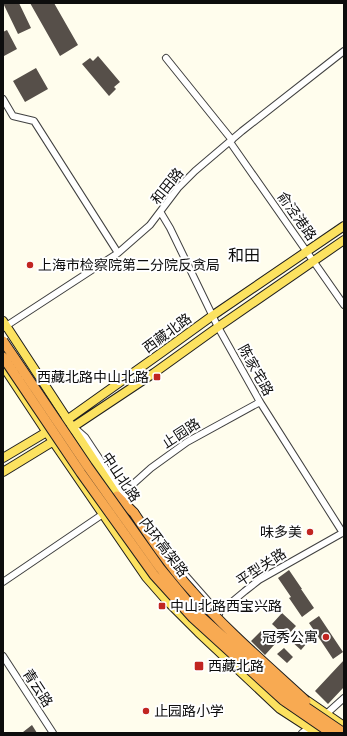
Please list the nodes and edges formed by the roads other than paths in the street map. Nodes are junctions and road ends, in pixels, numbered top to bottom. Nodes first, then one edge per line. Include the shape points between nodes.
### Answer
1 (344, 52) edge
2 (166, 58) dead end
3 (3, 98) edge
4 (231, 141) junction
5 (161, 213) junction
6 (344, 226) edge
7 (344, 240) edge
8 (307, 251) junction
9 (118, 253) junction
10 (313, 261) junction
11 (344, 305) edge
12 (212, 316) junction
13 (4, 325) edge
14 (218, 327) junction
15 (3, 341) edge
16 (3, 357) edge
17 (3, 366) edge
18 (260, 402) junction
19 (68, 419) junction
20 (73, 427) junction
21 (47, 432) junction
22 (53, 442) junction
23 (3, 458) edge
24 (3, 472) edge
25 (120, 495) junction
26 (103, 514) junction
27 (343, 532) edge
28 (3, 582) edge
29 (215, 616) junction
30 (198, 632) junction
31 (3, 656) edge
32 (344, 698) edge
33 (328, 718) junction
34 (344, 726) edge
35 (305, 730) edge
36 (53, 733) edge
37 (317, 733) edge
38 (331, 733) edge
39 (344, 733) edge

1 - 4 street, 和田路
2 - 4 street, 俞泾港路
3 - 9 street via 13,116 34,121
4 - 5 street, 和田路 via 189,176
4 - 8 street, 俞泾港路
5 - 9 street, 和田路
5 - 12 street, 陈家宅路
6 - 8 main road, 西藏北路
7 - 10 main road, 西藏北路
8 - 10 street, 俞泾港路
8 - 12 main road, 西藏北路
9 - 13 street, 和田路
10 - 11 street, 俞泾港路
10 - 14 main road, 西藏北路
12 - 14 street, 陈家宅路
12 - 19 main road, 西藏北路
13 - 19 main road, 中山北路
14 - 18 street, 陈家宅路
14 - 20 main road, 西藏北路
15 - 33 highway, 内环高架路, bridge via 160,568 198,614 288,695
16 - 38 highway, 内环高架路, bridge via 154,575 193,618 283,700
17 - 21 main road
18 - 25 street, 止园路 via 181,446
18 - 27 street, 陈家宅路
19 - 20 main road, 中山北路
19 - 21 main road, 西藏北路
20 - 22 main road, 西藏北路
20 - 25 main road, 中山北路
21 - 22 main road
21 - 23 main road, 西藏北路
22 - 24 main road, 西藏北路
22 - 26 main road
25 - 29 main road, 中山北路 via 165,564 188,593
25 - 33 highway, bridge via 166,560 219,620
26 - 28 street
26 - 30 main road via 146,577
27 - 29 street, 平型关路 via 260,580
29 - 30 street, 平型关路
29 - 33 main road, 中山北路 via 251,655
30 - 35 main road
31 - 36 street, 青云路
32 - 33 street
33 - 34 main road, 中山北路
33 - 35 street
33 - 39 highway, 内环高架路, bridge
35 - 37 main road

